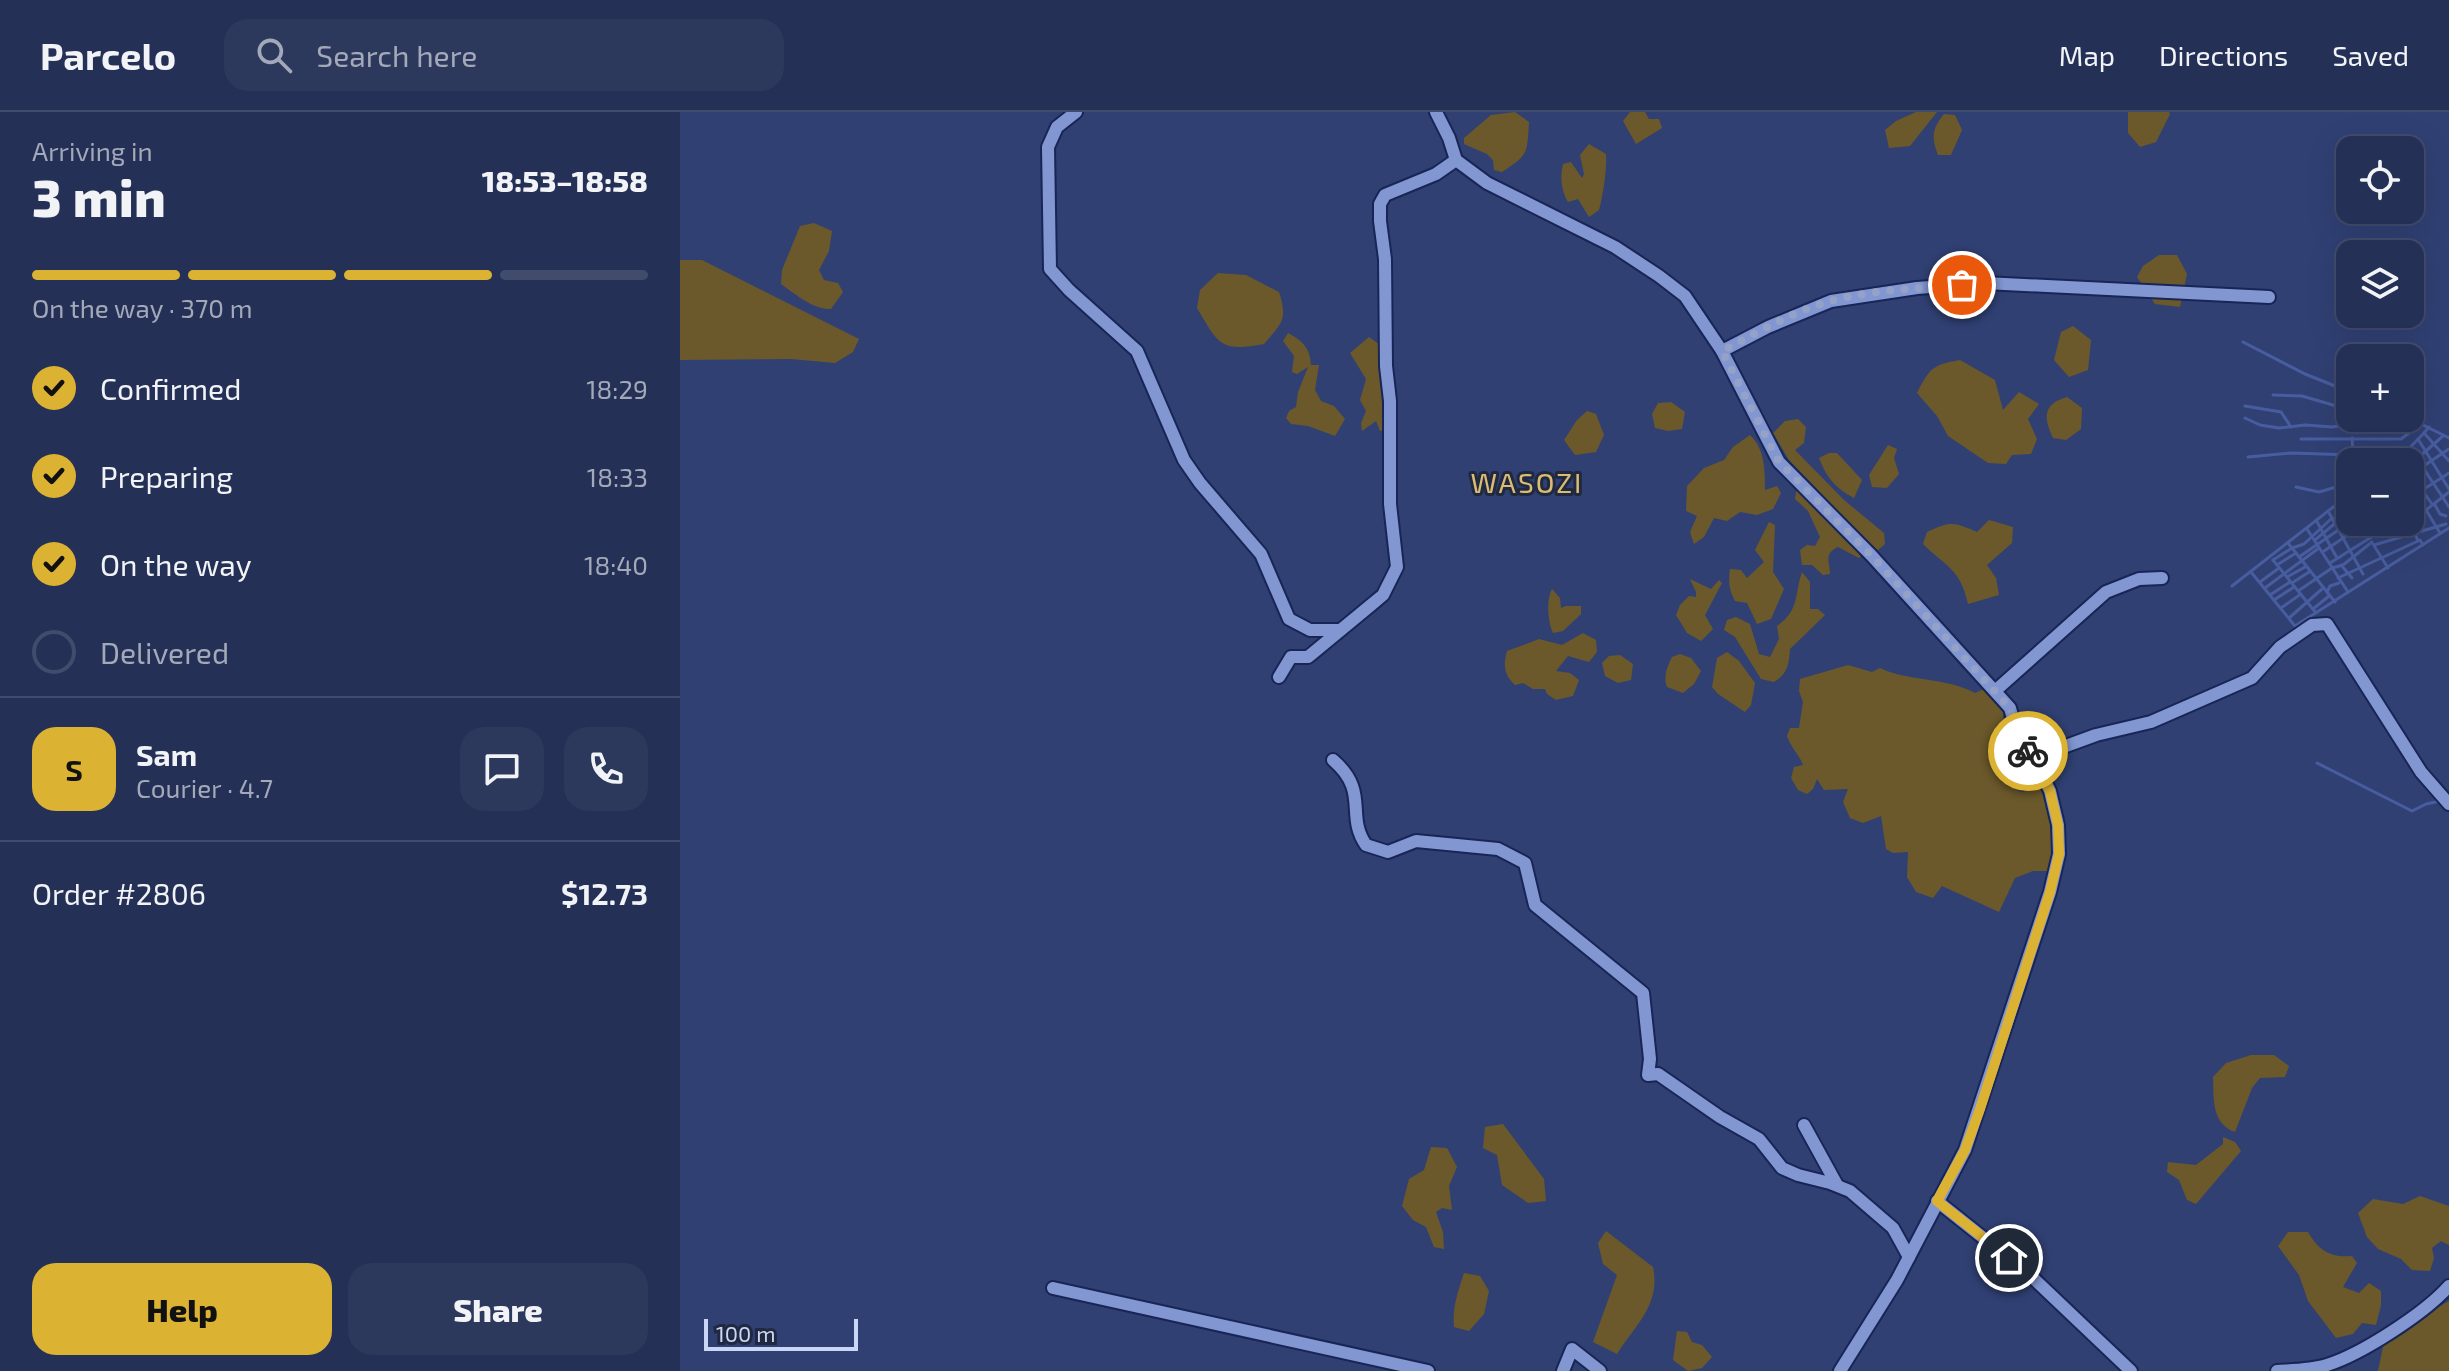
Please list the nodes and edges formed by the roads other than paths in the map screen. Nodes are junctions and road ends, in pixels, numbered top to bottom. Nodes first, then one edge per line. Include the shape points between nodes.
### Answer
1 (1076, 112) edge
2 (1436, 112) edge
3 (1456, 160) junction
4 (2269, 297) dead end
5 (1722, 351) junction
6 (2162, 578) dead end
7 (1340, 630) junction
8 (1279, 677) dead end
9 (1995, 691) junction
10 (2033, 758) junction
11 (1333, 760) dead end
12 (2449, 804) edge
13 (1804, 1125) dead end
14 (1837, 1185) junction
15 (1937, 1201) junction
16 (1909, 1257) junction
17 (2449, 1286) edge
18 (1053, 1288) dead end
19 (1428, 1371) edge
20 (1563, 1371) edge
21 (1600, 1371) edge
22 (1840, 1371) edge
23 (2131, 1371) edge
24 (2277, 1371) edge

1 - 7 street via 1057,127 1048,147 1050,269 1137,351 1184,460 1261,554 1289,619 1310,630
2 - 3 street
3 - 5 street via 1505,194 1615,247 1659,276 1685,296
3 - 7 street via 1385,195 1380,204 1390,504 1397,567 1383,595
4 - 5 street via 1985,283 1917,288 1831,301
5 - 9 street via 1779,462
6 - 9 street via 2139,579 2106,592
7 - 8 street via 1308,657 1291,657
9 - 10 street via 2010,708 2018,737
10 - 12 street via 2151,722 2252,678 2280,647 2312,625 2327,624 2421,772
10 - 15 street via 2050,791 2059,854 1980,1109
11 - 14 street via 1351,779 1366,845 1388,852 1424,841 1498,849 1522,860 1535,905 1643,993 1648,1075 1658,1074 1759,1139 1782,1168
13 - 14 street
14 - 16 street via 1893,1228
15 - 16 street
15 - 23 street via 2030,1275
16 - 22 street
17 - 24 street via 2422,1312 2342,1360
18 - 19 street
20 - 21 street via 1572,1349

